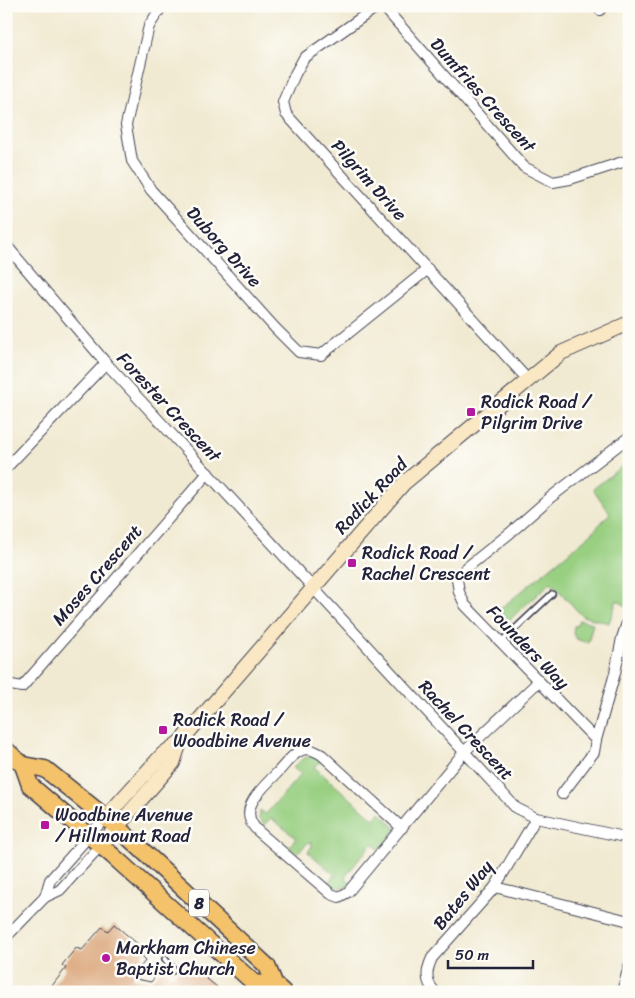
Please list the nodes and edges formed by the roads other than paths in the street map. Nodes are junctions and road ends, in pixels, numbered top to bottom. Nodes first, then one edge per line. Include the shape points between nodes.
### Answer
1 (162, 6) edge
2 (378, 6) edge
3 (383, 6) edge
4 (629, 160) edge
5 (6, 245) edge
6 (428, 269) junction
7 (629, 322) edge
8 (106, 364) junction
9 (529, 381) junction
10 (629, 437) edge
11 (6, 468) edge
12 (208, 473) junction
13 (313, 587) junction
14 (552, 594) dead end
15 (629, 617) edge
16 (501, 642) junction
17 (538, 682) junction
18 (6, 684) edge
19 (596, 740) junction
20 (6, 750) edge
21 (465, 752) junction
22 (23, 764) junction
23 (562, 794) dead end
24 (536, 818) junction
25 (111, 822) junction
26 (402, 828) junction
27 (629, 838) edge
28 (95, 841) junction
29 (495, 887) junction
30 (629, 921) edge
31 (6, 937) edge
32 (165, 959) dead end
33 (629, 966) edge
34 (174, 970) dead end
35 (279, 988) edge
36 (435, 992) edge
37 (622, 992) edge

1 - 6 street, Duborg Drive via 149,26 126,125 132,161 151,190 293,346 300,352 321,355
2 - 6 street, Pilgrim Drive via 304,58 283,102 286,114
3 - 4 street, Dumfries Crescent via 524,167 553,182
5 - 8 street, Forester Crescent
6 - 9 street, Pilgrim Drive
7 - 9 main road, Rodick Road via 562,353
8 - 11 street
8 - 12 street, Forester Crescent
9 - 13 main road, Rodick Road via 404,483
10 - 16 street, Founders Way via 551,497 465,569 458,579 465,605
12 - 13 street, Forester Crescent
12 - 18 street, Moses Crescent via 22,687
13 - 21 street, Rachel Crescent
13 - 25 main road, Rodick Road via 180,742 173,763
14 - 16 lane
15 - 19 street
16 - 17 street, Founders Way
17 - 19 street, Founders Way
17 - 21 street
19 - 23 street via 594,752
20 - 22 main road, 8
21 - 24 street, Rachel Crescent via 516,808
21 - 26 street
22 - 25 main road, 8 via 45,769
22 - 28 main road, 8 via 30,785
24 - 27 street, Rachel Crescent
24 - 29 street, Bates Way
25 - 28 main road, Rodick Road
25 - 35 main road, 8 via 267,966
26 - 26 street via 313,749 300,750 290,758 253,800 248,816 250,824 331,894 339,897 348,892
28 - 31 street via 50,880 45,898
28 - 35 main road, 8 via 254,983
29 - 30 street
29 - 36 street, Bates Way via 432,958 427,968 427,983
32 - 34 lane
33 - 37 street

